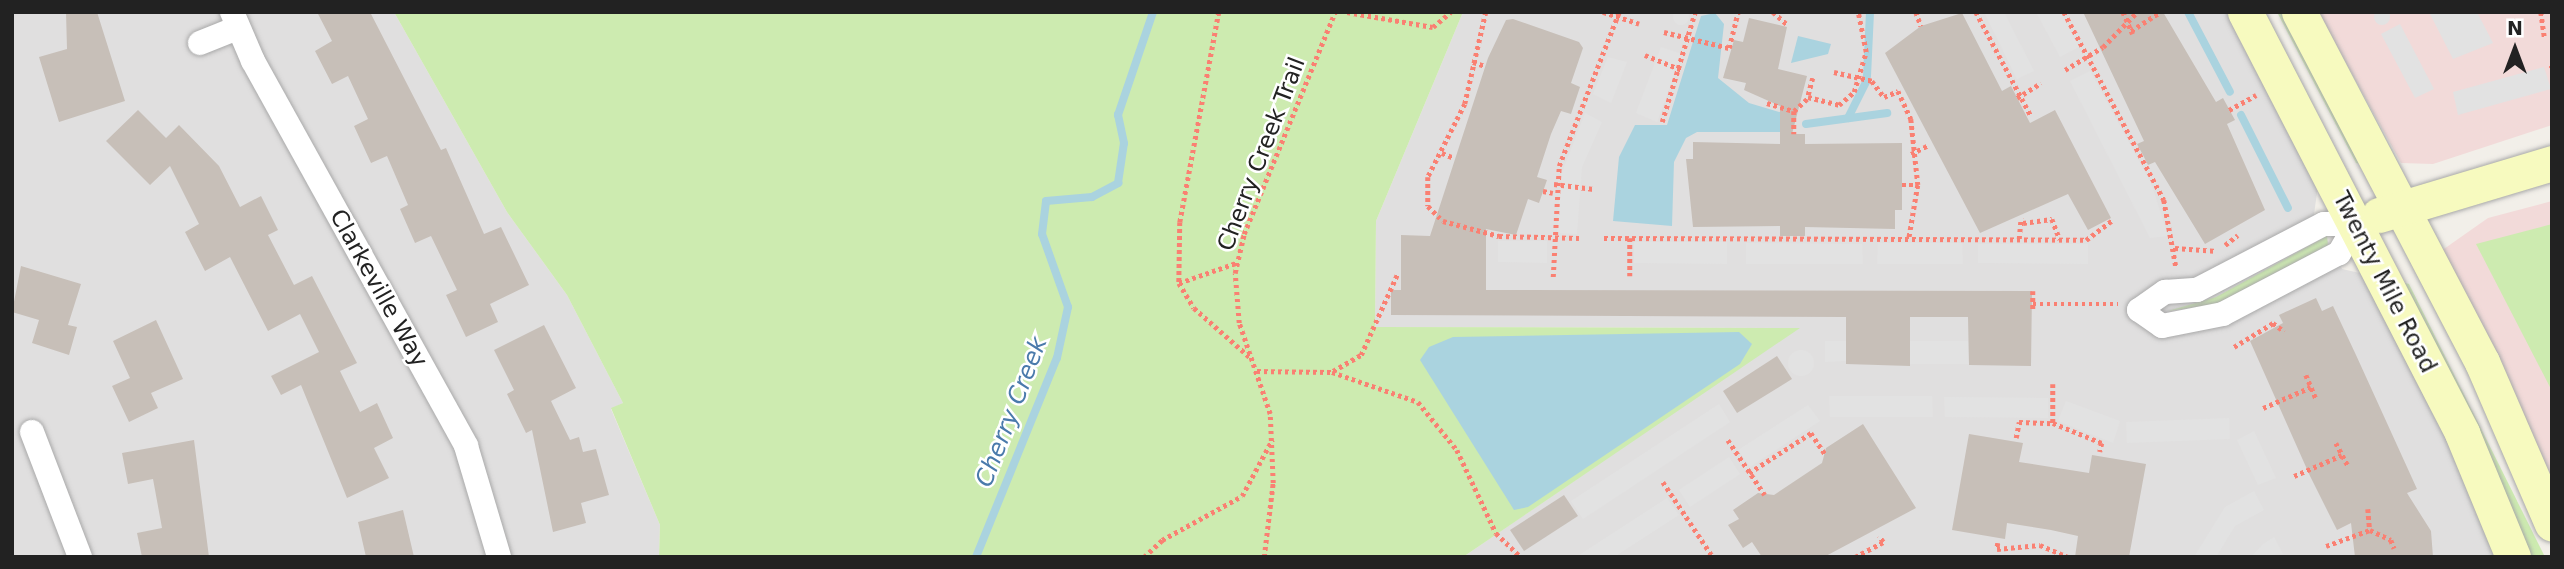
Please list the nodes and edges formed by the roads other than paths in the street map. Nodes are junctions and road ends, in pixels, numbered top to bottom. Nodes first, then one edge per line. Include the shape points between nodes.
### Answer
1 (2245, 12) edge
2 (2299, 12) edge
3 (235, 20) edge
4 (200, 43) dead end
5 (2552, 163) edge
6 (2401, 207) junction
7 (2356, 224) junction
8 (32, 432) dead end
9 (2552, 524) edge
10 (80, 557) edge
11 (499, 557) edge
12 (2513, 557) edge

1 - 7 main road, Twenty Mile Road
2 - 6 main road, Twenty Mile Road
3 - 4 street, Clarkeville Way
3 - 11 street, Clarkeville Way via 466,446
5 - 6 main road
6 - 7 main road
6 - 9 main road, Twenty Mile Road via 2504,408
7 - 7 street via 2324,223 2206,286 2165,292 2138,310 2162,326 2222,314 2339,253
7 - 12 main road, Twenty Mile Road via 2462,433
8 - 10 street

